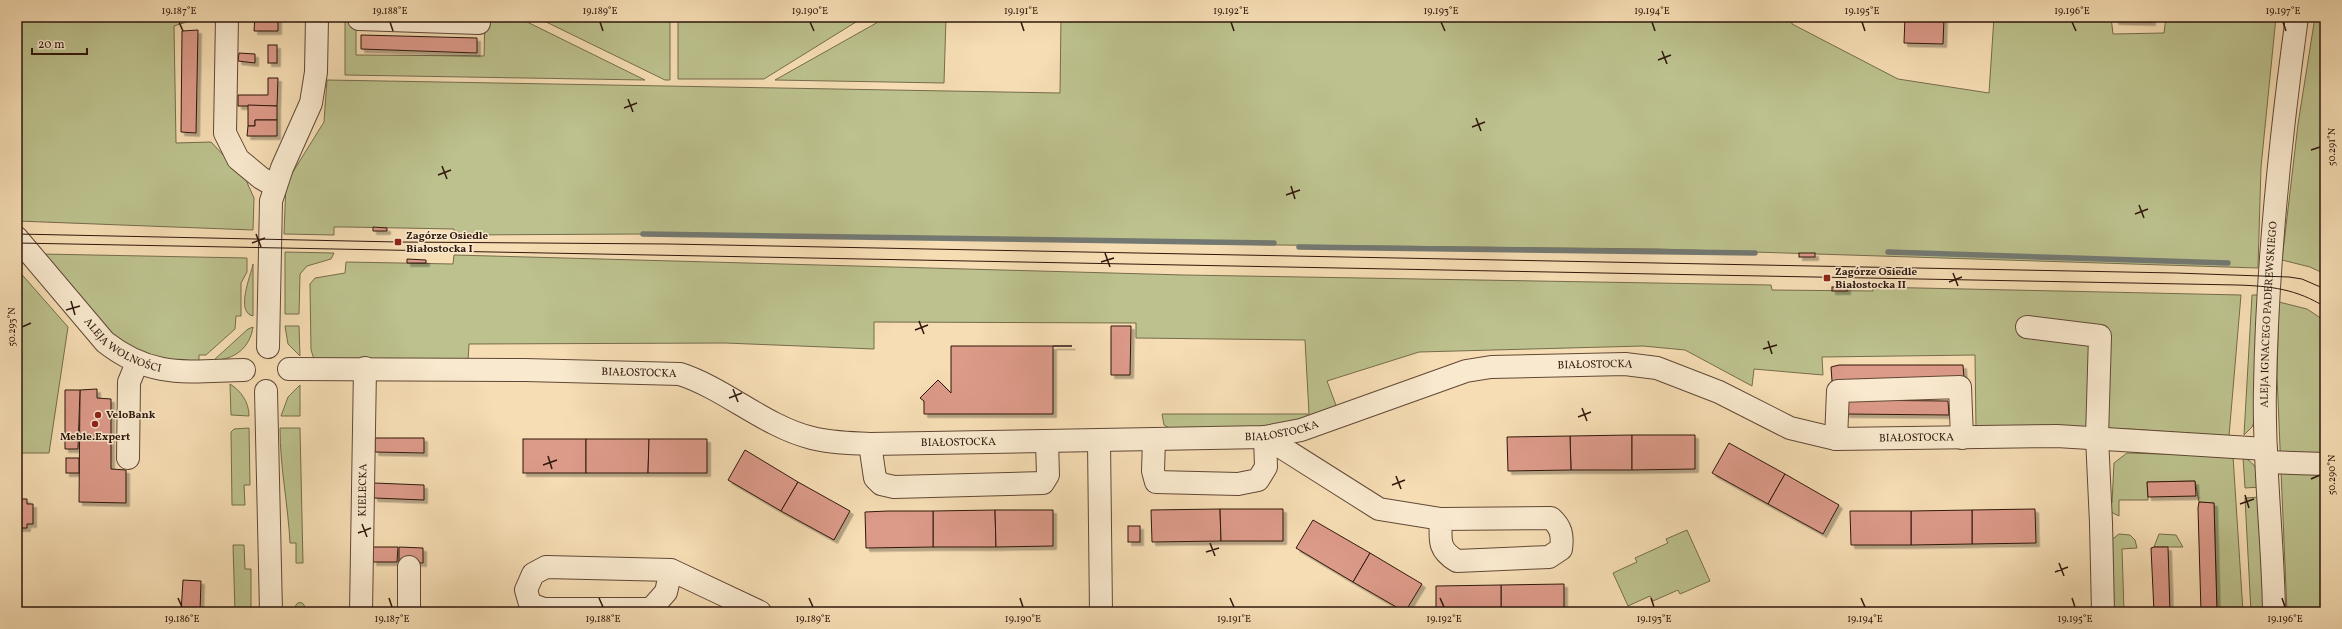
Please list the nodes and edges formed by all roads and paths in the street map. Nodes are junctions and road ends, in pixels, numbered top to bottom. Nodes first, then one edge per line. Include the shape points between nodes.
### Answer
1 (227, 17) edge
2 (317, 17) edge
3 (2297, 17) edge
4 (367, 19) edge
5 (452, 20) edge
6 (479, 24) dead end
7 (275, 186) junction
8 (17, 238) edge
9 (2027, 327) dead end
10 (268, 347) junction
11 (137, 363) junction
12 (366, 368) junction
13 (289, 369) junction
14 (244, 370) junction
15 (266, 391) junction
16 (1265, 437) junction
17 (2097, 437) junction
18 (1962, 438) junction
19 (1154, 439) junction
20 (1836, 439) junction
21 (1099, 441) junction
22 (1046, 442) junction
23 (870, 444) junction
24 (2266, 456) junction
25 (128, 458) dead end
26 (2325, 464) edge
27 (1441, 520) junction
28 (409, 567) dead end
29 (670, 570) junction
30 (271, 612) edge
31 (361, 612) edge
32 (409, 612) edge
33 (760, 612) edge
34 (1101, 612) edge
35 (2103, 612) edge
36 (2274, 612) edge

1 - 7 street via 225,133 238,159
2 - 7 street via 316,72 311,103
3 - 24 street, ALEJA IGNACEGO PADEREWSKIEGO via 2283,120 2270,276 2265,388
4 - 5 street
5 - 6 street
7 - 10 street via 270,216
8 - 11 street, ALEJA WOLNOŚCI via 105,342
9 - 17 street via 2100,336
10 - 13 street via 283,354
10 - 14 street via 254,351 249,356
11 - 14 street, ALEJA WOLNOŚCI via 159,370
11 - 25 street via 129,382
12 - 13 street, BIAŁOSTOCKA
12 - 23 street, BIAŁOSTOCKA via 680,374 693,378 762,416 811,438
12 - 31 street, KIELECKA
13 - 15 street via 288,376 279,387
14 - 15 street via 248,382 259,390
15 - 30 street
16 - 19 street, BIAŁOSTOCKA
16 - 19 street via 1266,467 1258,480 1238,484 1156,482 1153,471
16 - 20 street, BIAŁOSTOCKA via 1301,430 1466,371 1491,366 1625,364 1669,372 1719,392 1790,428
16 - 27 street via 1379,509
17 - 18 street, BIAŁOSTOCKA
17 - 24 street, BIAŁOSTOCKA
17 - 35 street
18 - 20 street, BIAŁOSTOCKA
18 - 20 street via 1960,387 1838,391
19 - 21 street, BIAŁOSTOCKA
21 - 22 street, BIAŁOSTOCKA
21 - 34 street
22 - 23 street, BIAŁOSTOCKA
22 - 23 street via 1048,475 1043,483 894,487 880,484 875,478
24 - 26 street, BIAŁOSTOCKA
24 - 36 street, ALEJA IGNACEGO PADEREWSKIEGO
27 - 27 street via 1551,518 1559,526 1563,539 1561,549 1549,557 1457,561 1446,554 1440,540
28 - 32 street
29 - 29 street via 546,567 533,574 526,590 530,604 544,609 651,609 666,592
29 - 33 street

